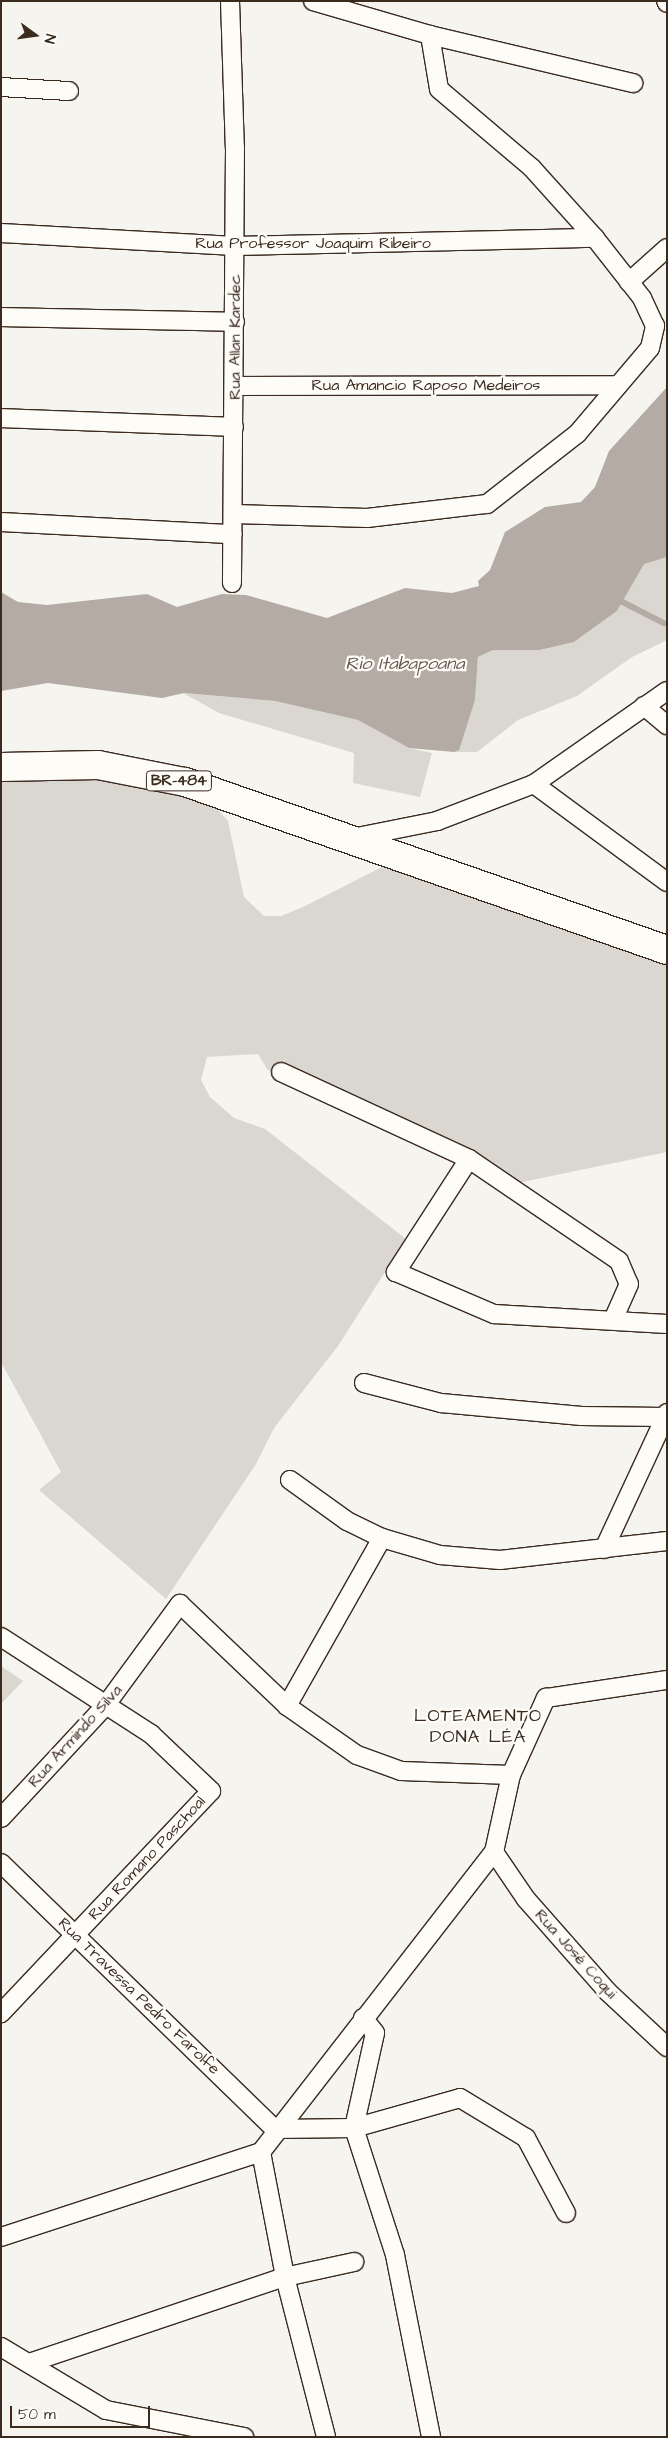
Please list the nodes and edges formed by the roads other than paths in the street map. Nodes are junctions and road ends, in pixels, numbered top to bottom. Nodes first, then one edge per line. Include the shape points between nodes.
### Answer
1 (230, 1) edge
2 (313, 1) edge
3 (430, 35) junction
4 (633, 83) dead end
5 (1, 86) edge
6 (69, 91) dead end
7 (1, 233) edge
8 (595, 238) junction
9 (235, 246) junction
10 (667, 248) edge
11 (629, 282) junction
12 (1, 317) edge
13 (235, 322) junction
14 (618, 385) junction
15 (234, 386) junction
16 (1, 418) edge
17 (234, 427) junction
18 (234, 514) junction
19 (1, 522) edge
20 (233, 534) junction
21 (232, 583) dead end
22 (667, 691) edge
23 (644, 706) junction
24 (667, 725) edge
25 (1, 767) edge
26 (534, 784) junction
27 (349, 838) junction
28 (667, 882) edge
29 (667, 950) edge
30 (281, 1072) dead end
31 (469, 1159) junction
32 (614, 1318) junction
33 (667, 1324) edge
34 (364, 1383) dead end
35 (666, 1415) edge
36 (290, 1480) dead end
37 (382, 1538) junction
38 (667, 1541) edge
39 (604, 1549) junction
40 (1, 1637) edge
41 (667, 1680) edge
42 (105, 1706) junction
43 (287, 1706) junction
44 (511, 1776) junction
45 (1, 1818) edge
46 (494, 1852) junction
47 (1, 1863) edge
48 (76, 1934) junction
49 (1, 2013) edge
50 (364, 2018) junction
51 (667, 2047) edge
52 (354, 2128) junction
53 (275, 2129) junction
54 (261, 2152) junction
55 (566, 2213) dead end
56 (1, 2236) edge
57 (354, 2262) dead end
58 (285, 2277) junction
59 (1, 2347) edge
60 (32, 2362) junction
61 (244, 2437) edge
62 (326, 2437) edge
63 (432, 2437) edge

1 - 9 street, Rua Allan Kardec
2 - 3 street
3 - 4 street
3 - 8 street via 439,89 532,168
5 - 6 street
7 - 9 street, Rua Professor Joaquim Ribeiro
8 - 9 street, Rua Professor Joaquim Ribeiro
8 - 11 street
9 - 13 street, Rua Allan Kardec
10 - 11 street
11 - 14 street via 656,326 650,348
12 - 13 street
13 - 15 street, Rua Allan Kardec
14 - 15 street, Rua Amancio Raposo Medeiros
14 - 18 street via 577,434 487,504 366,518
15 - 17 street, Rua Allan Kardec
16 - 17 street
17 - 18 street, Rua Allan Kardec
18 - 20 street, Rua Allan Kardec
19 - 20 street
20 - 21 street, Rua Allan Kardec
22 - 23 street
23 - 24 street
23 - 26 street
25 - 27 main road, BR-484 via 98,765 185,782
26 - 27 street via 437,821
26 - 28 street
27 - 29 main road, BR-484
30 - 31 street
31 - 32 street via 619,1261 629,1284
31 - 32 street via 396,1272 494,1314
32 - 33 street
34 - 35 street via 441,1403 581,1416
35 - 39 street
36 - 37 street via 347,1521
37 - 39 street via 440,1555 500,1560
37 - 43 street
38 - 39 street
40 - 42 street
41 - 44 street via 546,1698
42 - 43 street, Rua Armindo Silva via 180,1604
42 - 45 street, Rua Armindo Silva
42 - 48 street, Rua Romano Paschoal via 152,1734 210,1791
43 - 44 street via 356,1756 401,1771
44 - 46 street
46 - 50 street
46 - 51 street, Rua José Coqui via 526,1899 608,1992
47 - 48 street, Rua Travessa Pedro Farolfe
48 - 49 street, Rua Romano Paschoal
48 - 53 street, Rua Travessa Pedro Farolfe
50 - 52 street via 375,2033
50 - 53 street
52 - 53 street
52 - 55 street via 460,2098 526,2138
52 - 63 street via 394,2256
53 - 54 street
54 - 56 street
54 - 58 street
57 - 58 street
58 - 60 street
58 - 62 street
59 - 60 street
60 - 61 street via 106,2410

